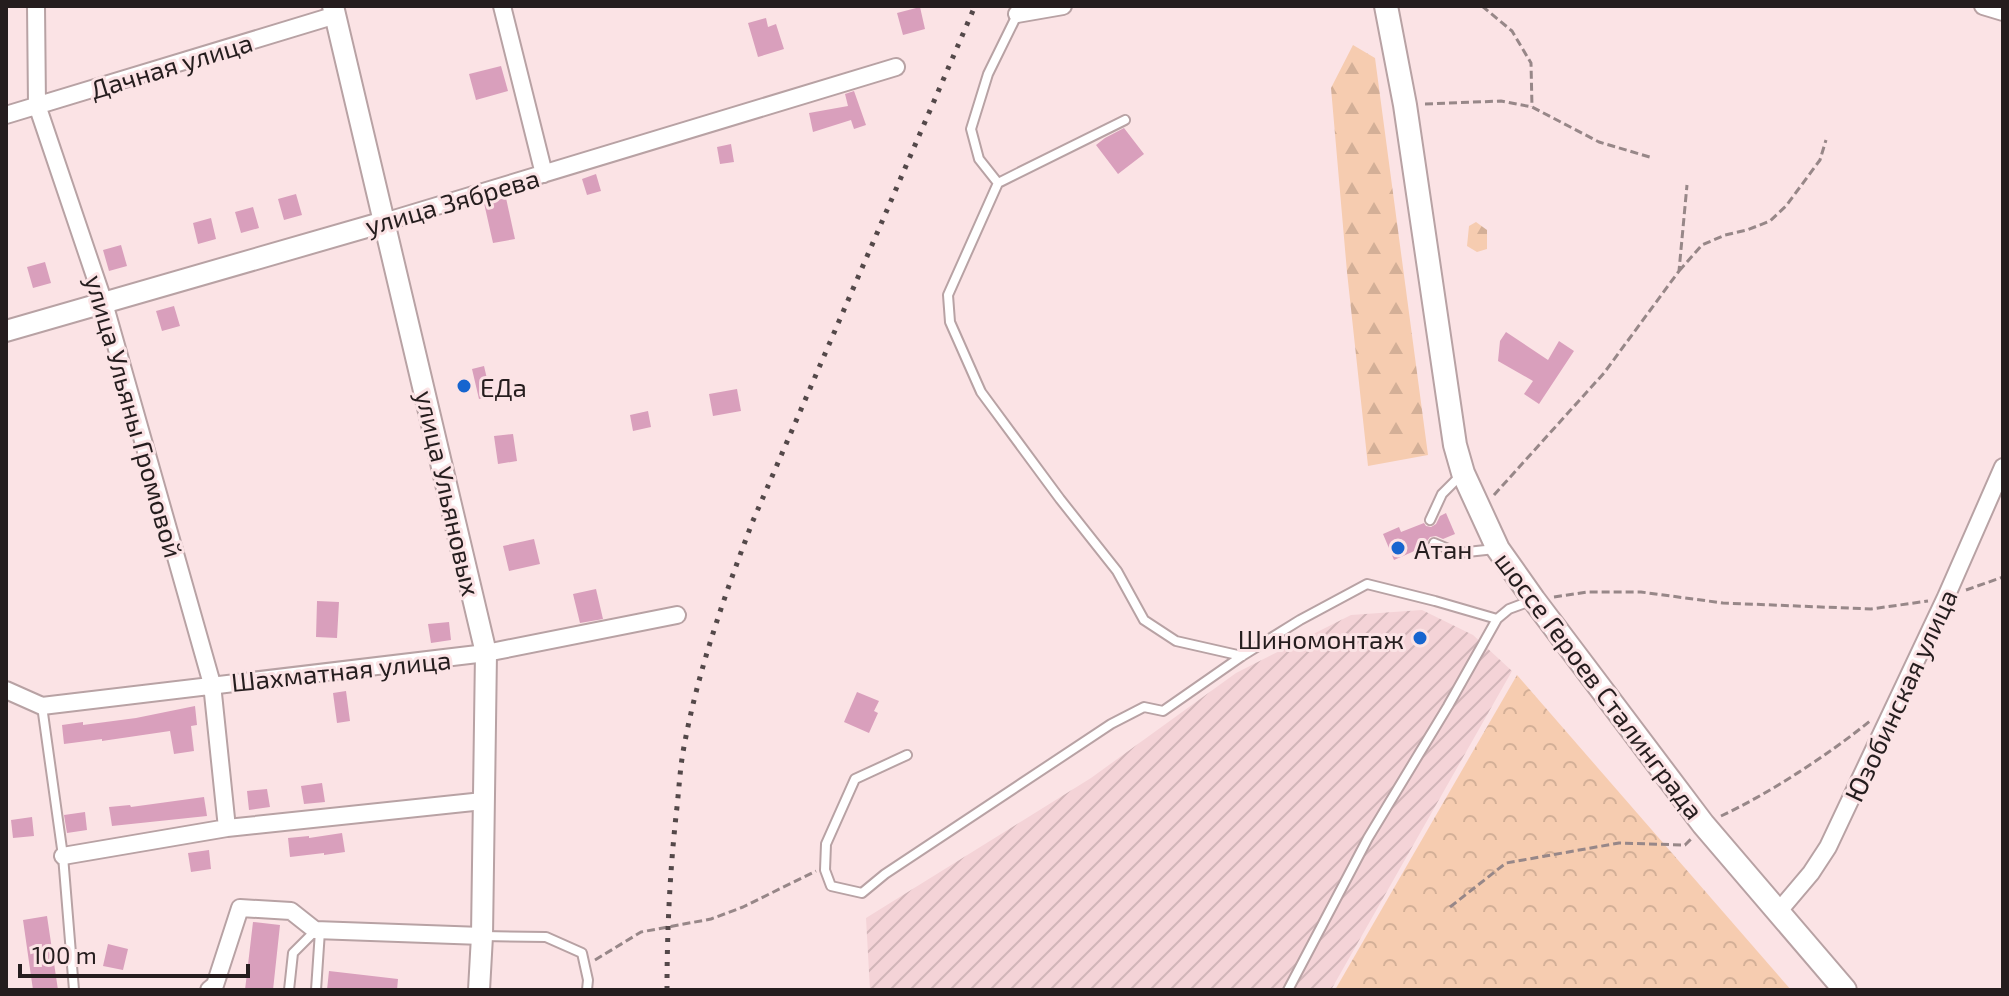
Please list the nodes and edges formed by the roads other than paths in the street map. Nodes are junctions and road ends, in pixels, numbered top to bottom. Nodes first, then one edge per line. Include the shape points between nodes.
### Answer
1 (36, 6) edge
2 (502, 6) edge
3 (1063, 6) edge
4 (1386, 6) edge
5 (1983, 6) edge
6 (334, 11) edge
7 (2003, 12) edge
8 (1017, 14) joint
9 (896, 67) dead end
10 (37, 105) junction
11 (6, 115) edge
12 (1125, 120) dead end
13 (544, 174) junction
14 (998, 183) junction
15 (384, 222) junction
16 (104, 303) junction
17 (6, 331) edge
18 (2003, 467) edge
19 (1463, 473) junction
20 (1430, 520) dead end
21 (1434, 543) dead end
22 (1498, 549) junction
23 (1534, 600) junction
24 (677, 615) dead end
25 (1497, 619) junction
26 (486, 653) junction
27 (1242, 656) junction
28 (212, 684) junction
29 (6, 690) edge
30 (42, 706) junction
31 (907, 755) dead end
32 (483, 801) junction
33 (227, 828) junction
34 (63, 856) junction
35 (1778, 912) junction
36 (318, 930) junction
37 (482, 936) junction
38 (74, 990) edge
39 (209, 990) edge
40 (289, 990) edge
41 (316, 990) edge
42 (479, 990) edge
43 (587, 990) edge
44 (1288, 990) edge
45 (1845, 990) edge

1 - 10 street, улица Ульяны Громовой
2 - 13 street
3 - 8 street
4 - 19 main road, шоссе Героев Сталинграда
5 - 7 street
6 - 10 street, Дачная улица
6 - 15 street, улица Ульяновых
8 - 14 lane via 988,74 971,129 979,159
9 - 13 street, улица Зябрева
10 - 11 street, Дачная улица
10 - 16 street, улица Ульяны Громовой
12 - 14 lane
13 - 15 street, улица Зябрева
14 - 27 lane via 948,295 950,322 981,392 1117,571 1144,620 1176,641
15 - 16 street, улица Зябрева
15 - 26 street, улица Ульяновых
16 - 17 street, улица Зябрева
16 - 28 street, улица Ульяны Громовой
18 - 35 street, Юзобинская улица via 1828,847
19 - 20 lane via 1442,494
19 - 22 main road, шоссе Героев Сталинграда
21 - 22 lane via 1458,553
22 - 23 main road, шоссе Героев Сталинграда
23 - 25 lane
23 - 35 main road, шоссе Героев Сталинграда via 1703,824
24 - 26 street, Шахматная улица
25 - 27 lane via 1367,584
25 - 44 lane via 1368,838
26 - 28 street, Шахматная улица
26 - 32 street, улица Ульяновых
27 - 31 lane via 1163,711 1144,707 1111,724 862,893 831,886 826,844 855,779
28 - 30 street, Шахматная улица
28 - 33 street, улица Ульяны Громовой
29 - 30 street
30 - 34 lane
32 - 33 street
32 - 37 street, улица Ульяновых
33 - 34 street
34 - 38 lane
35 - 45 main road, шоссе Героев Сталинграда
36 - 37 street
36 - 39 street via 291,911 240,908
36 - 40 lane via 293,953
36 - 41 lane
37 - 42 street, улица Ульяновых
37 - 43 lane via 546,937 582,953

